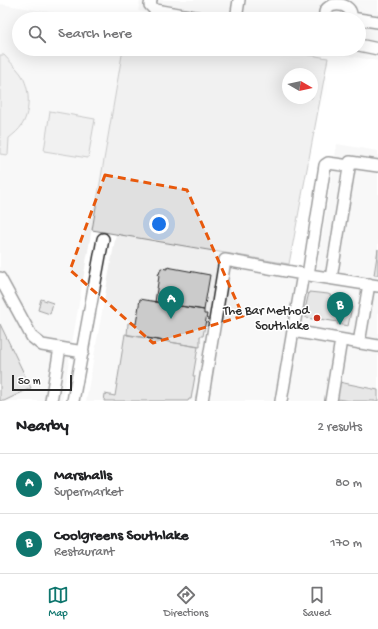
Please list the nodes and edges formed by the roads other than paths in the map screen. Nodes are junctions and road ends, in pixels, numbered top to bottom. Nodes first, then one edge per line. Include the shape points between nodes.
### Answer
1 (151, 0) edge
2 (239, 0) edge
3 (341, 0) edge
4 (166, 12) edge
5 (237, 12) edge
6 (325, 12) edge
7 (350, 12) edge
8 (366, 20) edge
9 (378, 22) edge
10 (366, 46) edge
11 (378, 48) edge
12 (350, 166) junction
13 (378, 166) edge
14 (103, 239) dead end
15 (305, 275) junction
16 (0, 278) edge
17 (331, 278) junction
18 (373, 285) edge
19 (293, 331) junction
20 (341, 340) junction
21 (359, 342) junction
22 (378, 346) edge
23 (60, 348) junction
24 (82, 352) junction
25 (51, 401) edge
26 (73, 401) edge
27 (202, 401) edge
28 (281, 401) edge
29 (331, 401) edge

1 - 4 lane via 150,5 155,10
2 - 5 lane
3 - 6 lane via 328,4
3 - 7 lane via 348,5
8 - 9 lane
10 - 11 lane
12 - 13 lane via 350,162
12 - 15 lane via 325,165
12 - 17 lane
14 - 24 lane
15 - 17 lane
15 - 19 lane
15 - 27 lane via 226,260
16 - 23 lane via 32,337 42,345
17 - 18 lane
18 - 21 lane
19 - 20 lane
19 - 28 lane
20 - 21 lane
20 - 29 lane
21 - 22 lane
23 - 24 lane
23 - 25 lane
24 - 26 lane

